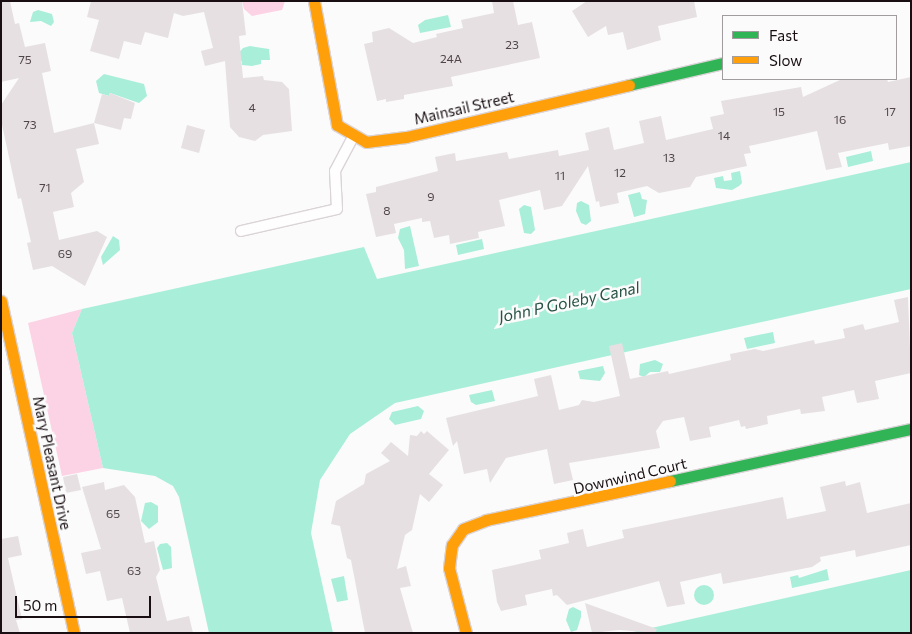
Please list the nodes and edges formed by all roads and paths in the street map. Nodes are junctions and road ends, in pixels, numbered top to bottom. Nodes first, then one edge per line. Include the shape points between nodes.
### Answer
1 (314, 1) edge
2 (722, 63) edge
3 (354, 134) junction
4 (241, 231) dead end
5 (1, 300) edge
6 (911, 429) edge
7 (74, 633) edge
8 (466, 633) edge

1 - 3 street, Mainsail Street via 337,125
2 - 3 street, Mainsail Street via 406,136 366,142
3 - 4 lane via 335,171 337,209
5 - 7 street, Mary Pleasant Drive
6 - 8 street, Downwind Court via 486,520 464,529 452,545 449,568

